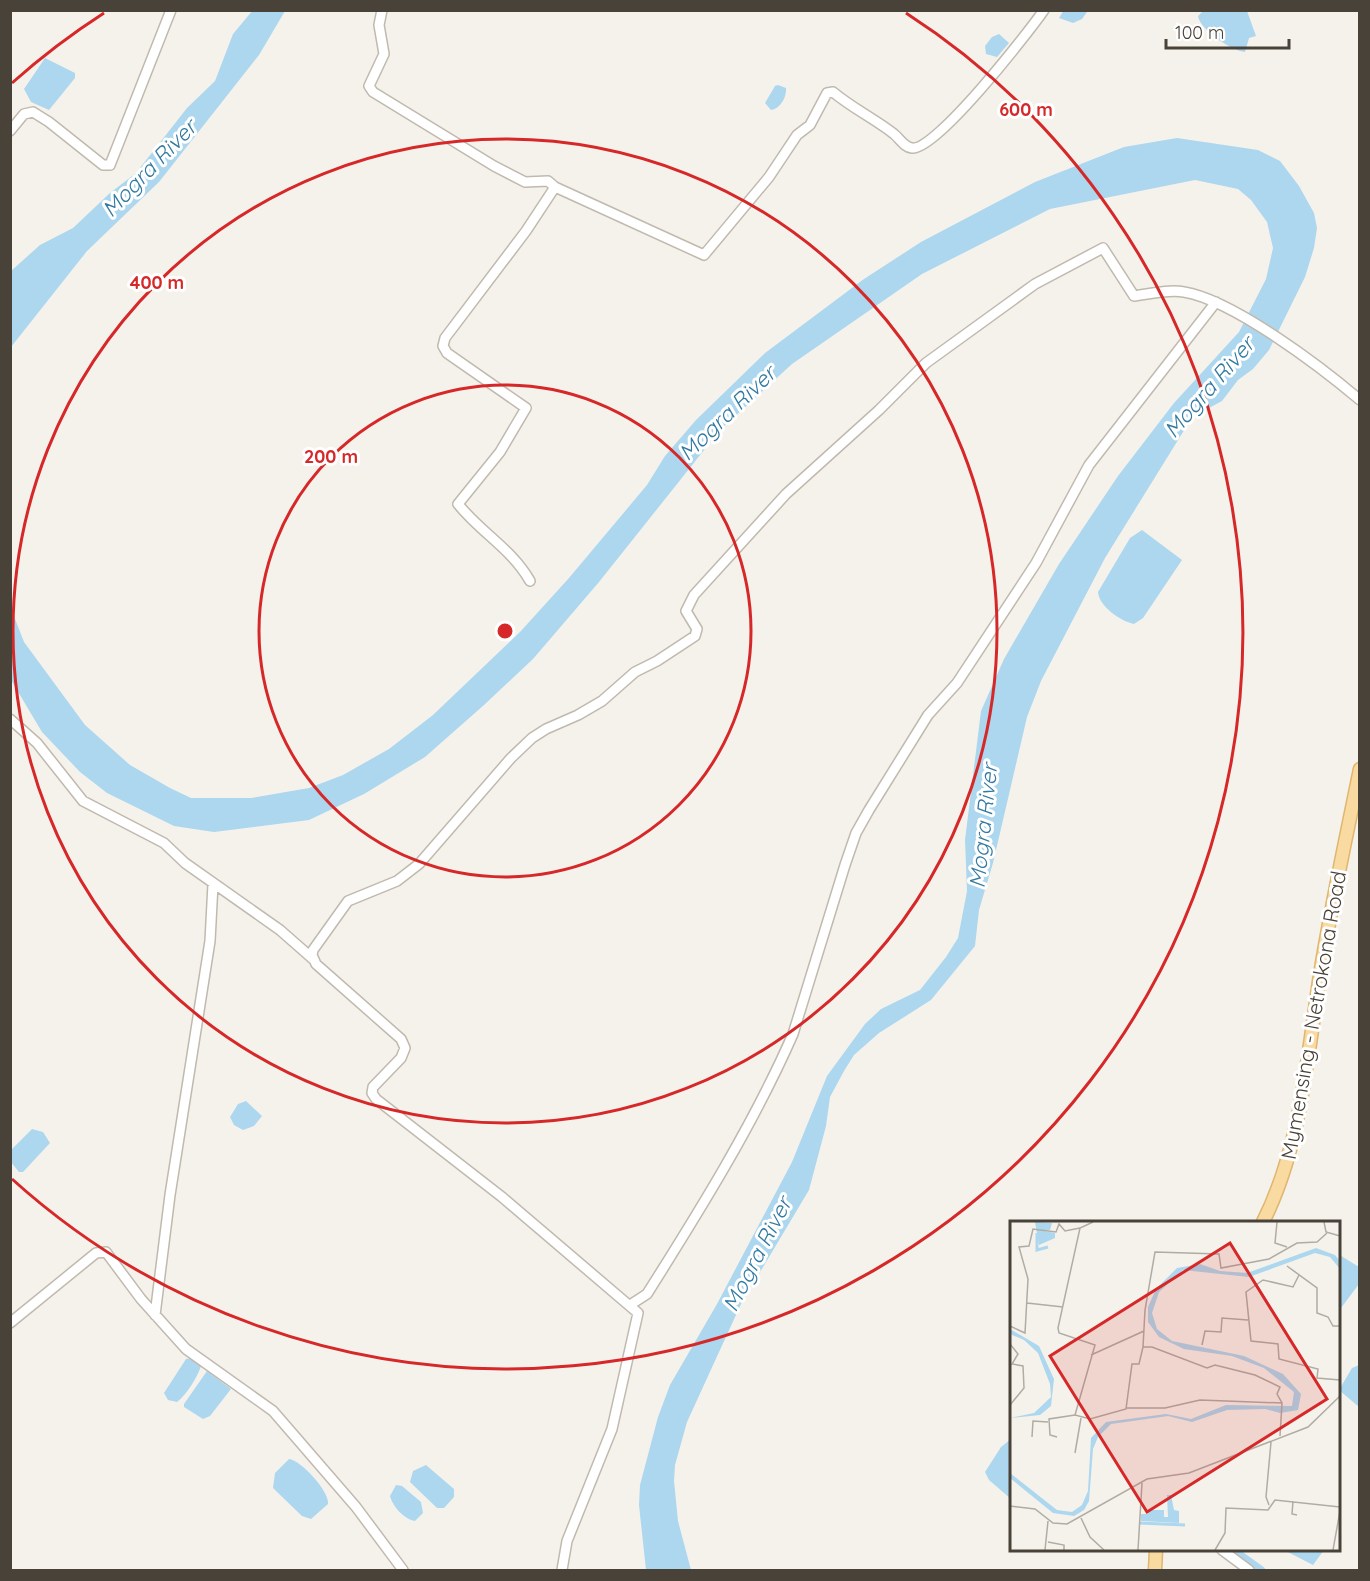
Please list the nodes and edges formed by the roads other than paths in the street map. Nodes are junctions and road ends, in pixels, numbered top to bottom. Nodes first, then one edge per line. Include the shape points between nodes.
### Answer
1 (171, 10) edge
2 (382, 10) edge
3 (1044, 10) edge
4 (10, 132) edge
5 (555, 187) junction
6 (1216, 302) junction
7 (1359, 400) edge
8 (530, 581) dead end
9 (10, 719) edge
10 (1359, 769) edge
11 (213, 884) junction
12 (313, 959) junction
13 (1263, 1221) edge
14 (630, 1305) junction
15 (155, 1315) junction
16 (10, 1323) edge
17 (1156, 1551) edge
18 (1223, 1551) edge
19 (403, 1570) edge
20 (562, 1570) edge
21 (1155, 1570) edge
22 (1249, 1570) edge

1 - 4 street via 110,165 103,165 33,112 24,114
2 - 5 street via 379,25 384,54 369,86 373,92 494,166 525,182 548,181
3 - 5 street via 1007,59 923,146 906,146 833,92 827,93 810,125 797,135 769,177 704,255
5 - 8 street via 443,346 447,353 526,408 500,453 458,504 510,554
6 - 7 street via 1332,377
6 - 12 street via 1183,291 1134,296 1103,248 1035,284 946,346 786,494 709,577 686,611 697,629 695,636 635,672 602,701 532,738 414,868 398,881 348,901 313,950
6 - 14 street via 1089,465 1036,563 957,682 928,715 869,810 856,833 782,1059 722,1174 647,1294
9 - 11 street via 37,744 83,801 164,843
10 - 13 main road, Mymensing - Netrokona Road via 1292,1137 1280,1182
11 - 12 street via 280,930
11 - 15 street via 210,941
12 - 14 street via 401,1039 405,1048 401,1058 374,1087 376,1100 502,1197
14 - 20 street via 638,1312 638,1321 612,1429 567,1541
15 - 16 street via 102,1251
15 - 19 street via 186,1349 273,1411 356,1507
17 - 21 main road
18 - 22 street

